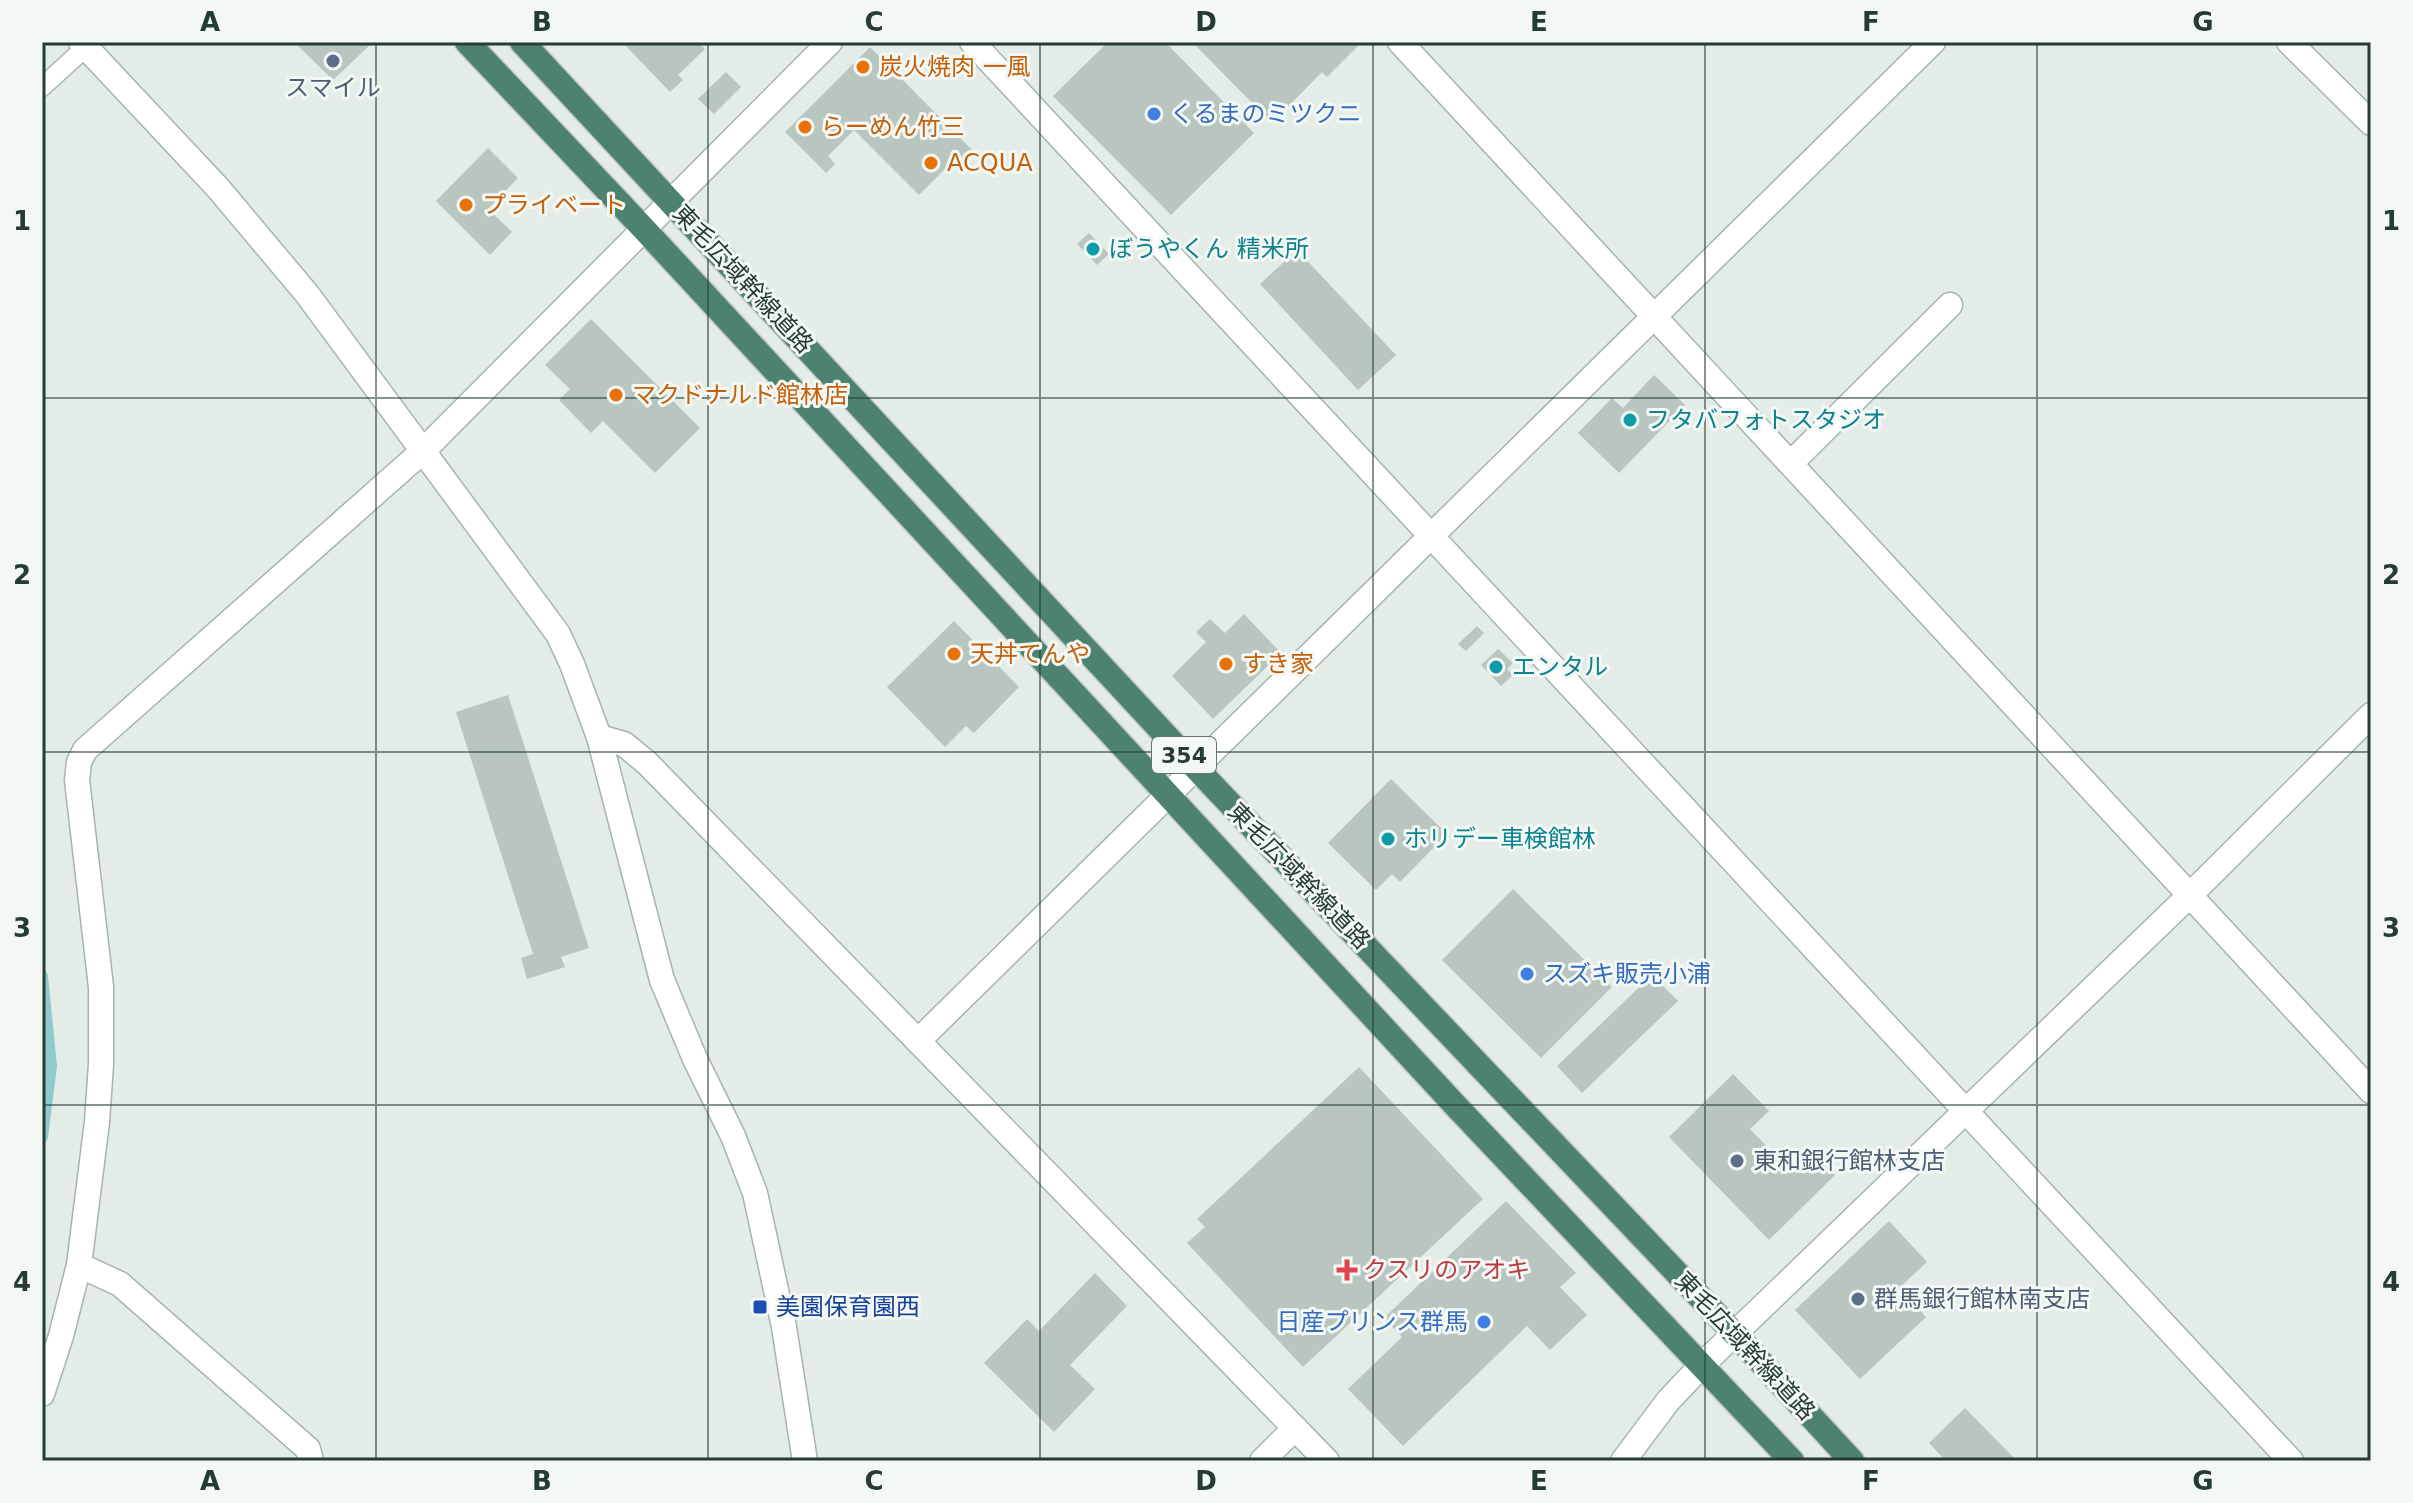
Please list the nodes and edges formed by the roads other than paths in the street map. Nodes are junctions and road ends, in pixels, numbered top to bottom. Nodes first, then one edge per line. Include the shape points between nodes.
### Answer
1 (467, 42) edge
2 (522, 42) edge
3 (830, 42) edge
4 (972, 42) edge
5 (1400, 42) edge
6 (1933, 42) edge
7 (2289, 42) edge
8 (83, 45) edge
9 (42, 87) edge
10 (2371, 123) edge
11 (671, 202) junction
12 (644, 229) junction
13 (1950, 305) dead end
14 (1654, 315) junction
15 (424, 450) junction
16 (1791, 463) junction
17 (1432, 535) junction
18 (2371, 715) edge
19 (599, 737) junction
20 (1197, 769) junction
21 (1168, 796) junction
22 (2190, 895) junction
23 (918, 1041) junction
24 (2371, 1091) edge
25 (1966, 1113) junction
26 (79, 1265) junction
27 (1735, 1334) junction
28 (1702, 1365) junction
29 (42, 1394) edge
30 (1295, 1428) junction
31 (311, 1461) edge
32 (805, 1461) edge
33 (1262, 1461) edge
34 (1327, 1461) edge
35 (1623, 1461) edge
36 (1792, 1461) edge
37 (1852, 1461) edge
38 (2291, 1461) edge

1 - 12 highway, 東毛広域幹線道路 / 354
2 - 11 highway, 東毛広域幹線道路 / 354
3 - 11 street
4 - 17 street
5 - 14 street
6 - 14 street
7 - 10 street
8 - 9 lane
8 - 15 street via 218,188 307,294
11 - 12 street
11 - 20 highway, 東毛広域幹線道路 / 354
12 - 15 street
12 - 21 highway, 東毛広域幹線道路 / 354
13 - 16 street
14 - 16 street
14 - 17 street
15 - 19 street via 558,634
15 - 26 street via 85,750 79,762 101,987 101,1064
16 - 22 street
17 - 20 street
17 - 25 street
18 - 22 street
19 - 23 street via 624,744 647,763
19 - 32 street via 662,980 755,1193
20 - 21 street
20 - 27 highway, 東毛広域幹線道路 / 354
21 - 23 street
21 - 28 highway, 東毛広域幹線道路 / 354
22 - 24 street
22 - 25 street
23 - 30 street
25 - 27 street
25 - 38 street
26 - 29 street
26 - 31 street via 120,1284 308,1449
27 - 28 street
27 - 37 highway, 東毛広域幹線道路 / 354
28 - 35 street
28 - 36 highway, 東毛広域幹線道路 / 354
30 - 33 street
30 - 34 street

